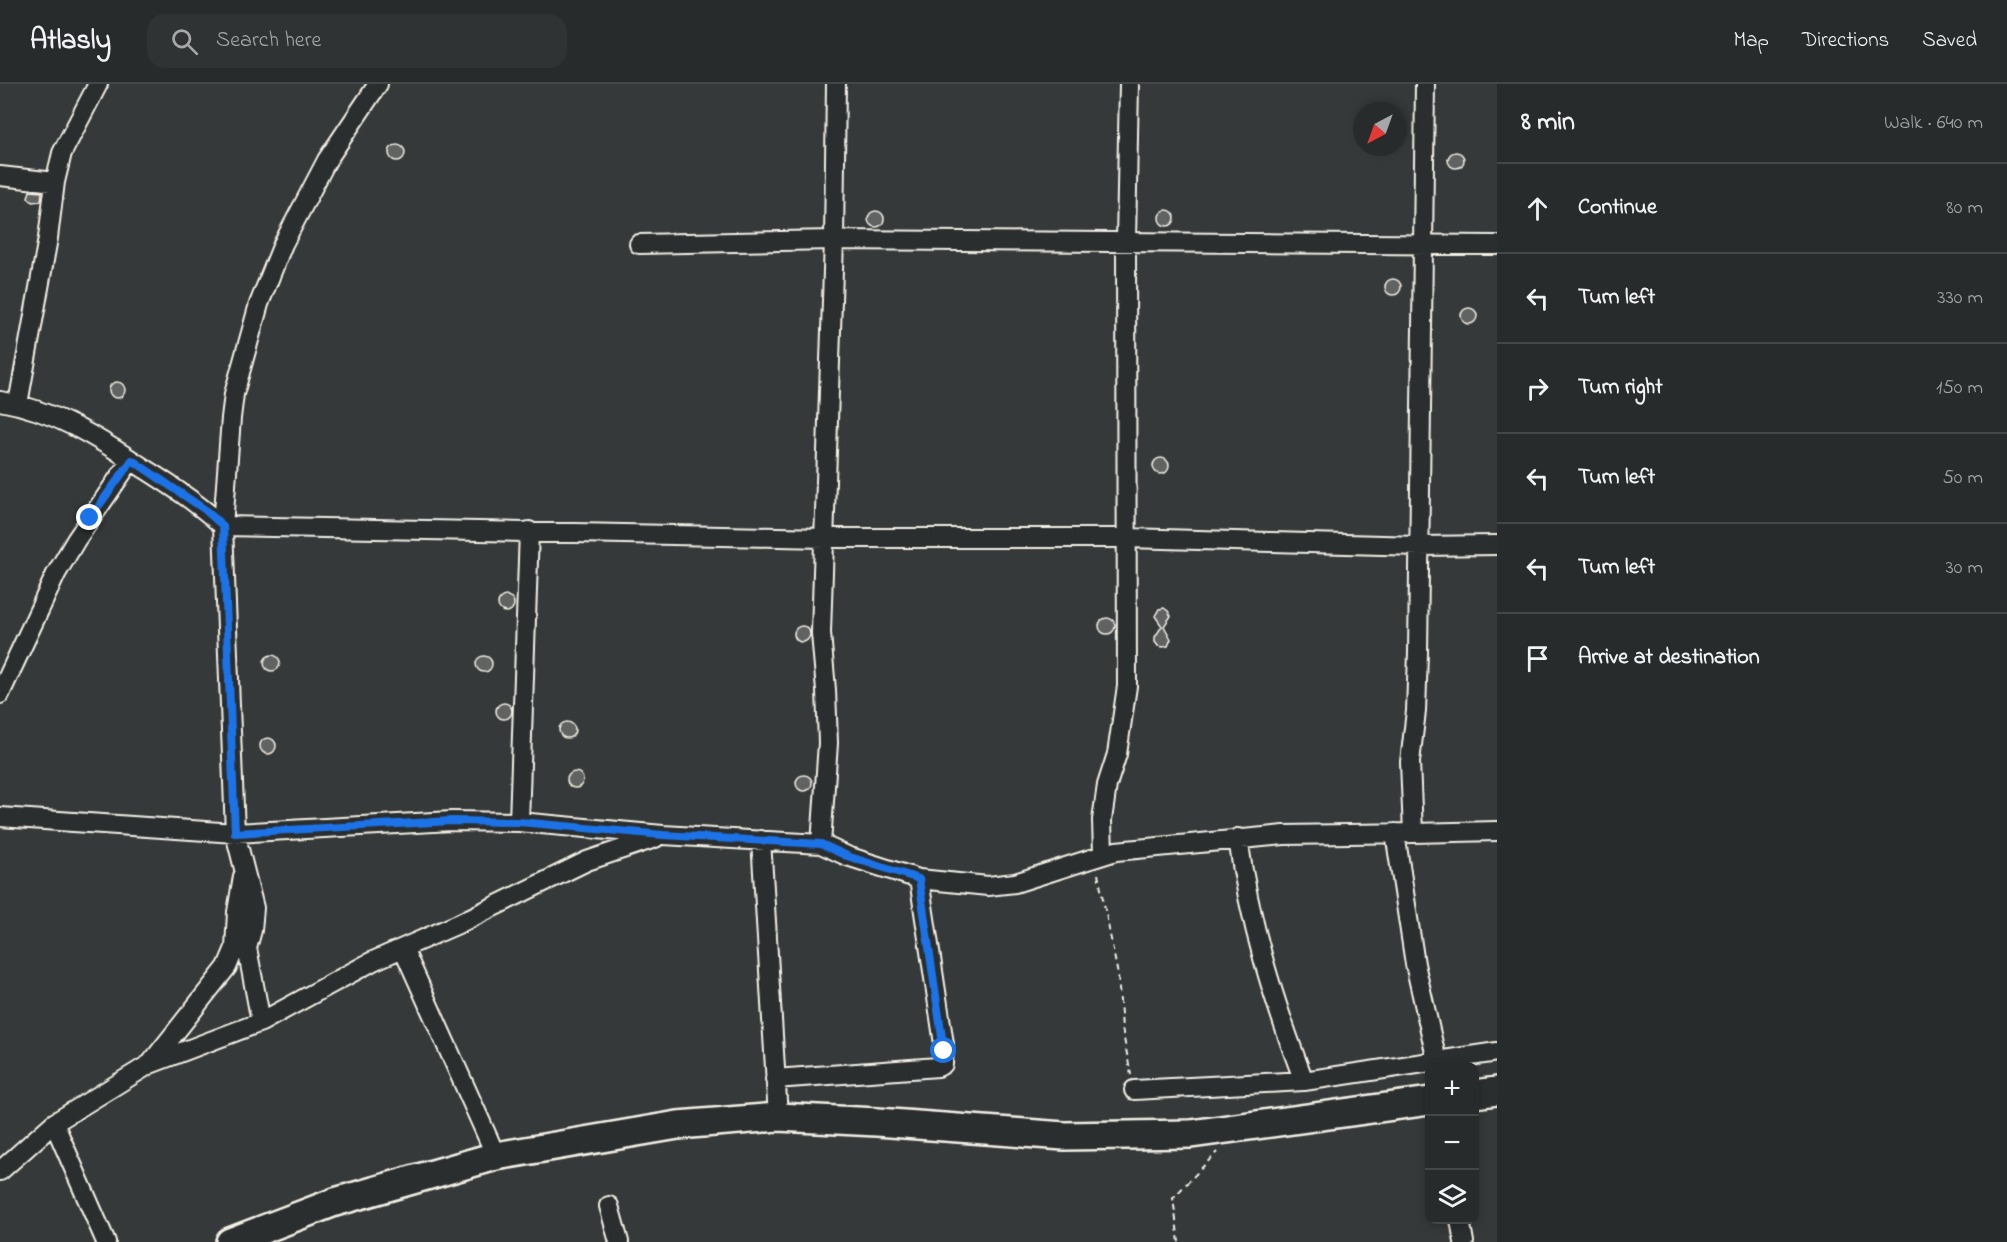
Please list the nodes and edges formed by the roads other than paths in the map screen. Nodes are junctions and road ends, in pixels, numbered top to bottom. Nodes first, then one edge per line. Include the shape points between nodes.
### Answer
1 (98, 84) edge
2 (378, 84) edge
3 (836, 84) edge
4 (1129, 84) edge
5 (1425, 84) edge
6 (0, 176) edge
7 (55, 182) junction
8 (834, 240) junction
9 (1126, 241) junction
10 (1424, 243) junction
11 (639, 244) dead end
12 (1497, 245) edge
13 (9, 403) edge
14 (132, 460) junction
15 (223, 526) junction
16 (529, 531) junction
17 (825, 538) junction
18 (1127, 538) junction
19 (1497, 545) edge
20 (1419, 546) junction
21 (0, 694) edge
22 (0, 817) edge
23 (519, 822) junction
24 (1497, 831) edge
25 (235, 833) junction
26 (1404, 833) junction
27 (663, 835) junction
28 (1238, 838) junction
29 (761, 840) junction
30 (821, 844) junction
31 (1099, 855) junction
32 (919, 879) junction
33 (241, 948) junction
34 (403, 948) junction
35 (261, 1022) junction
36 (1497, 1052) edge
37 (1437, 1061) junction
38 (150, 1064) junction
39 (775, 1079) junction
40 (1304, 1081) junction
41 (1134, 1090) road end
42 (1497, 1091) edge
43 (1479, 1093) edge
44 (1425, 1102) edge
45 (778, 1117) junction
46 (54, 1123) junction
47 (496, 1156) junction
48 (0, 1171) edge
49 (609, 1206) dead end
50 (1461, 1224) edge
51 (106, 1242) edge
52 (230, 1242) edge
53 (619, 1242) edge
54 (1464, 1242) edge

1 - 7 street via 62,153
2 - 15 street via 307,196 259,304 234,394
3 - 8 street
4 - 9 street
5 - 10 street
6 - 7 street
7 - 13 street via 48,238
8 - 9 street
8 - 11 street
8 - 17 street
9 - 10 street
9 - 18 street
10 - 12 street
10 - 20 street
13 - 14 street via 66,422
14 - 15 street
14 - 21 street via 56,574
15 - 16 street
15 - 25 street
16 - 17 street
16 - 23 street
17 - 18 street
17 - 30 street via 821,633 828,743
18 - 20 street
18 - 31 street via 1127,686 1117,754 1107,785
19 - 20 street
20 - 26 street via 1416,711
22 - 25 street
23 - 25 street via 452,821
23 - 27 street
24 - 26 street
25 - 33 street via 244,870 237,912
26 - 28 street
26 - 37 street via 1415,964
27 - 29 street
27 - 34 street via 587,861
28 - 31 street
28 - 40 street via 1244,885 1268,978
29 - 30 street
29 - 39 street
30 - 32 street
31 - 32 street via 1015,883 988,886
32 - 39 street via 944,1044 943,1064
33 - 35 street
33 - 38 street
34 - 35 street via 373,960
34 - 47 street
35 - 38 street
36 - 37 street
37 - 40 street
38 - 46 street
39 - 45 street
40 - 41 street
42 - 43 highway
44 - 45 highway via 1191,1134 1064,1136
45 - 47 highway via 678,1125
46 - 48 street
46 - 51 street
47 - 52 highway via 335,1202
49 - 53 street
50 - 54 street

